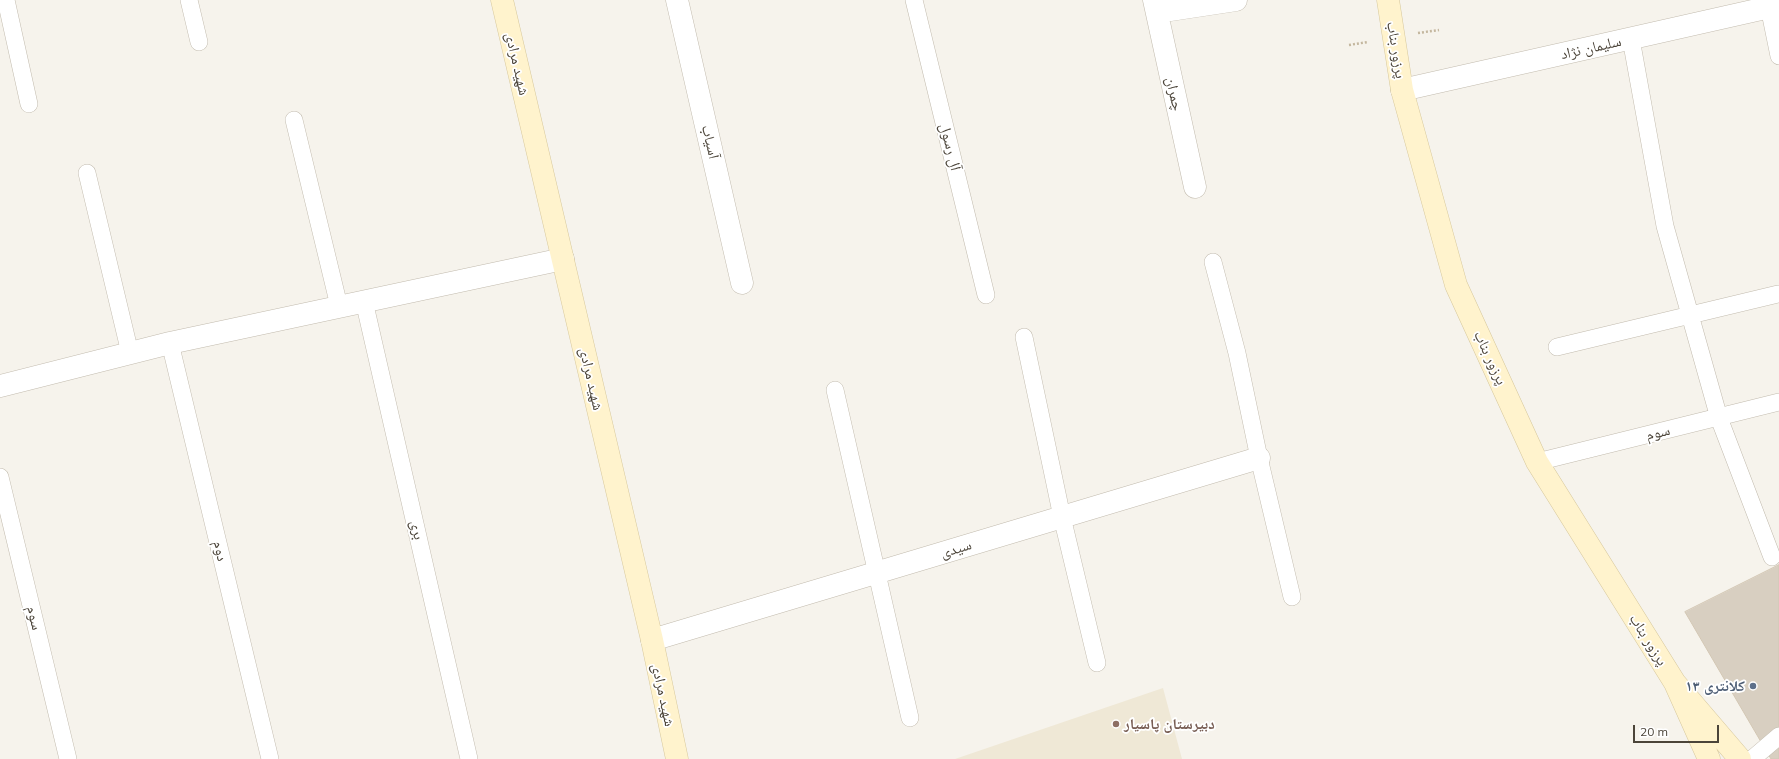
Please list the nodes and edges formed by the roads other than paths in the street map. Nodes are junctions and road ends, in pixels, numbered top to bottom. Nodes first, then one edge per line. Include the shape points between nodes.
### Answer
1 (6, 0) edge
2 (189, 0) edge
3 (502, 0) edge
4 (677, 0) edge
5 (914, 0) edge
6 (1236, 0) edge
7 (1388, 0) edge
8 (1155, 6) edge
9 (1774, 6) edge
10 (1631, 39) junction
11 (199, 42) dead end
12 (1779, 56) edge
13 (1402, 90) junction
14 (29, 104) dead end
15 (294, 120) dead end
16 (87, 173) dead end
17 (1195, 187) dead end
18 (563, 259) junction
19 (1213, 262) dead end
20 (742, 284) dead end
21 (1778, 294) edge
22 (986, 295) dead end
23 (364, 301) junction
24 (339, 306) junction
25 (1690, 316) junction
26 (1024, 337) dead end
27 (170, 343) junction
28 (1556, 347) dead end
29 (130, 353) junction
30 (0, 386) edge
31 (835, 390) dead end
32 (1779, 402) edge
33 (1719, 418) junction
34 (1259, 458) junction
35 (1537, 462) junction
36 (0, 477) edge
37 (1062, 517) junction
38 (1772, 557) dead end
39 (876, 573) junction
40 (1292, 597) dead end
41 (652, 640) junction
42 (1097, 663) dead end
43 (1675, 683) junction
44 (910, 718) dead end
45 (1779, 736) edge
46 (68, 759) edge
47 (270, 759) edge
48 (469, 759) edge
49 (675, 759) edge
50 (1709, 759) edge
51 (1740, 759) edge
52 (1752, 759) edge

1 - 14 lane
2 - 11 lane
3 - 18 main road, شهید مرادی
4 - 20 street, آسیاب
5 - 22 lane, آل رسول
6 - 8 street
7 - 13 main road, پرزور بناب
8 - 17 street, چمران
9 - 10 street, سلیمان نژاد
9 - 12 lane
10 - 13 street, سلیمان نژاد
10 - 25 lane via 1665,226
13 - 35 main road, پرزور بناب via 1456,285
15 - 24 lane
16 - 29 lane
18 - 23 street
18 - 41 main road, شهید مرادی
19 - 34 lane via 1237,353
21 - 25 lane
23 - 24 street
23 - 48 lane, بری
24 - 27 street
25 - 28 lane
25 - 33 lane
26 - 37 lane
27 - 29 street
27 - 47 lane, دوم
29 - 30 street
31 - 39 lane
32 - 33 lane, سوم
33 - 35 lane, سوم
33 - 38 lane
34 - 37 street, سیدی
34 - 40 lane
35 - 43 main road, پرزور بناب
36 - 46 lane, سوم
37 - 39 street, سیدی
37 - 42 lane
39 - 41 street, سیدی
39 - 44 lane
41 - 49 main road, شهید مرادی
43 - 50 main road
43 - 51 main road
45 - 52 lane

